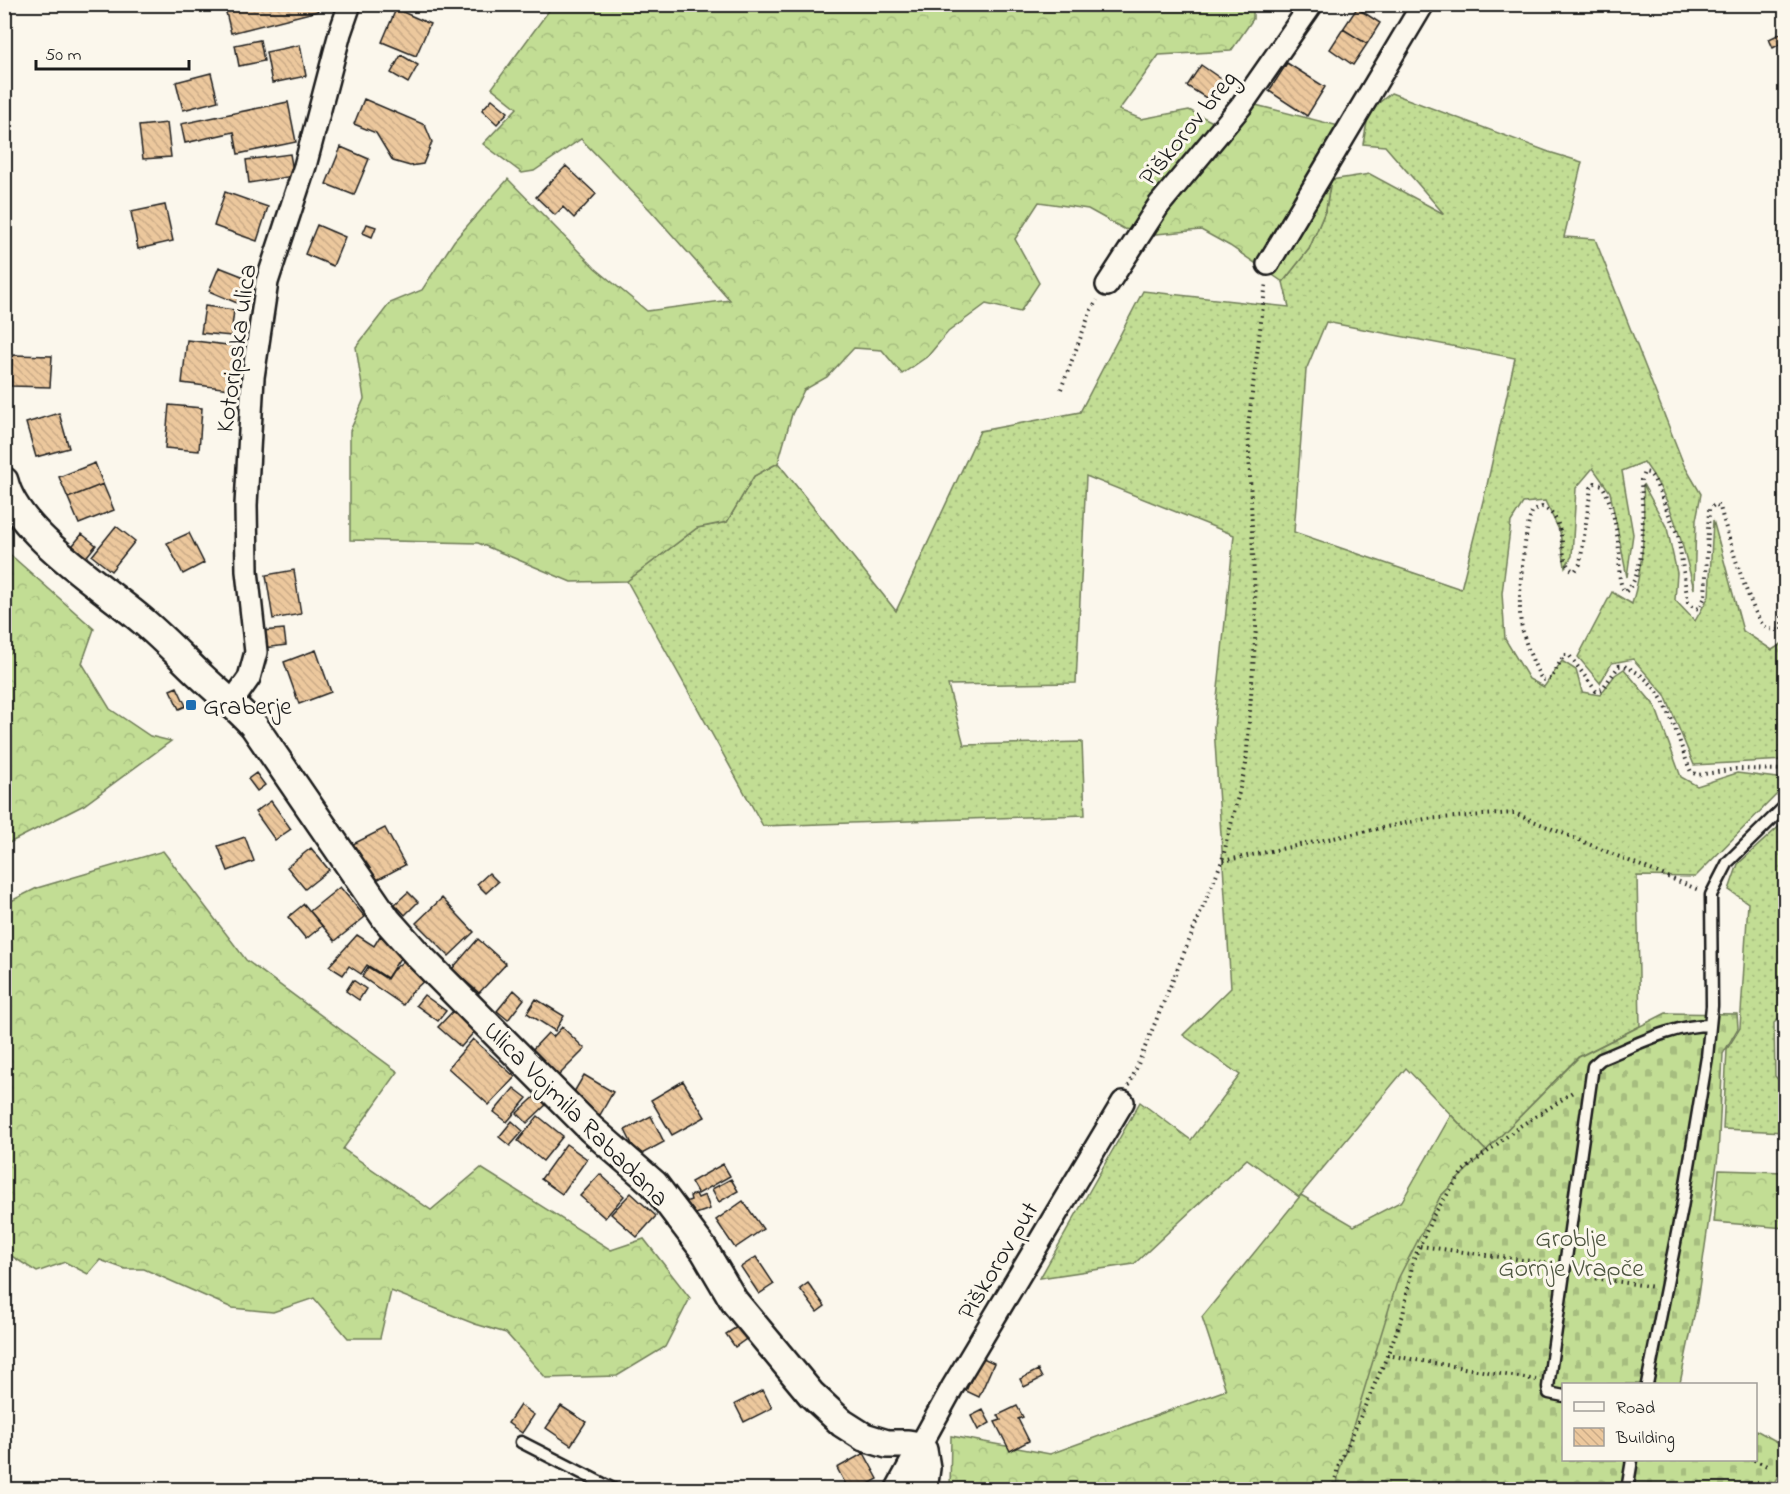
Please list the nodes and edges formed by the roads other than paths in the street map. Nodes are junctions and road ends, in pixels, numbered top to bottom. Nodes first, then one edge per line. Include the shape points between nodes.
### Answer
1 (350, 4) edge
2 (1312, 4) edge
3 (1423, 4) edge
4 (1268, 264) road end
5 (1107, 285) road end
6 (5, 484) edge
7 (232, 702) junction
8 (1785, 805) edge
9 (1710, 1025) junction
10 (1122, 1102) road end
11 (1647, 1383) edge
12 (1562, 1396) edge
13 (521, 1442) dead end
14 (920, 1446) junction
15 (1632, 1461) edge
16 (615, 1490) edge
17 (896, 1490) edge
18 (924, 1490) edge
19 (1627, 1490) edge

1 - 7 street, Kotoripska ulica via 305,166 267,282 253,377 246,505 247,571 256,652 249,678
2 - 5 street, Piškorov breg via 1241,106 1159,205
3 - 4 street
6 - 7 street via 16,506 42,537 79,572 144,621
7 - 14 street, Ulica Vojmila Rabadana via 273,752 387,920 591,1129 654,1184 704,1250 734,1300 811,1394 864,1437 886,1444
8 - 9 lane via 1728,862 1711,895
9 - 11 lane via 1697,1118
9 - 12 lane via 1675,1029 1600,1059 1593,1066 1549,1381 1549,1392
10 - 14 street, Piškorov put
13 - 16 lane
14 - 17 street, Piškorov put
14 - 18 street via 926,1458
15 - 19 lane

